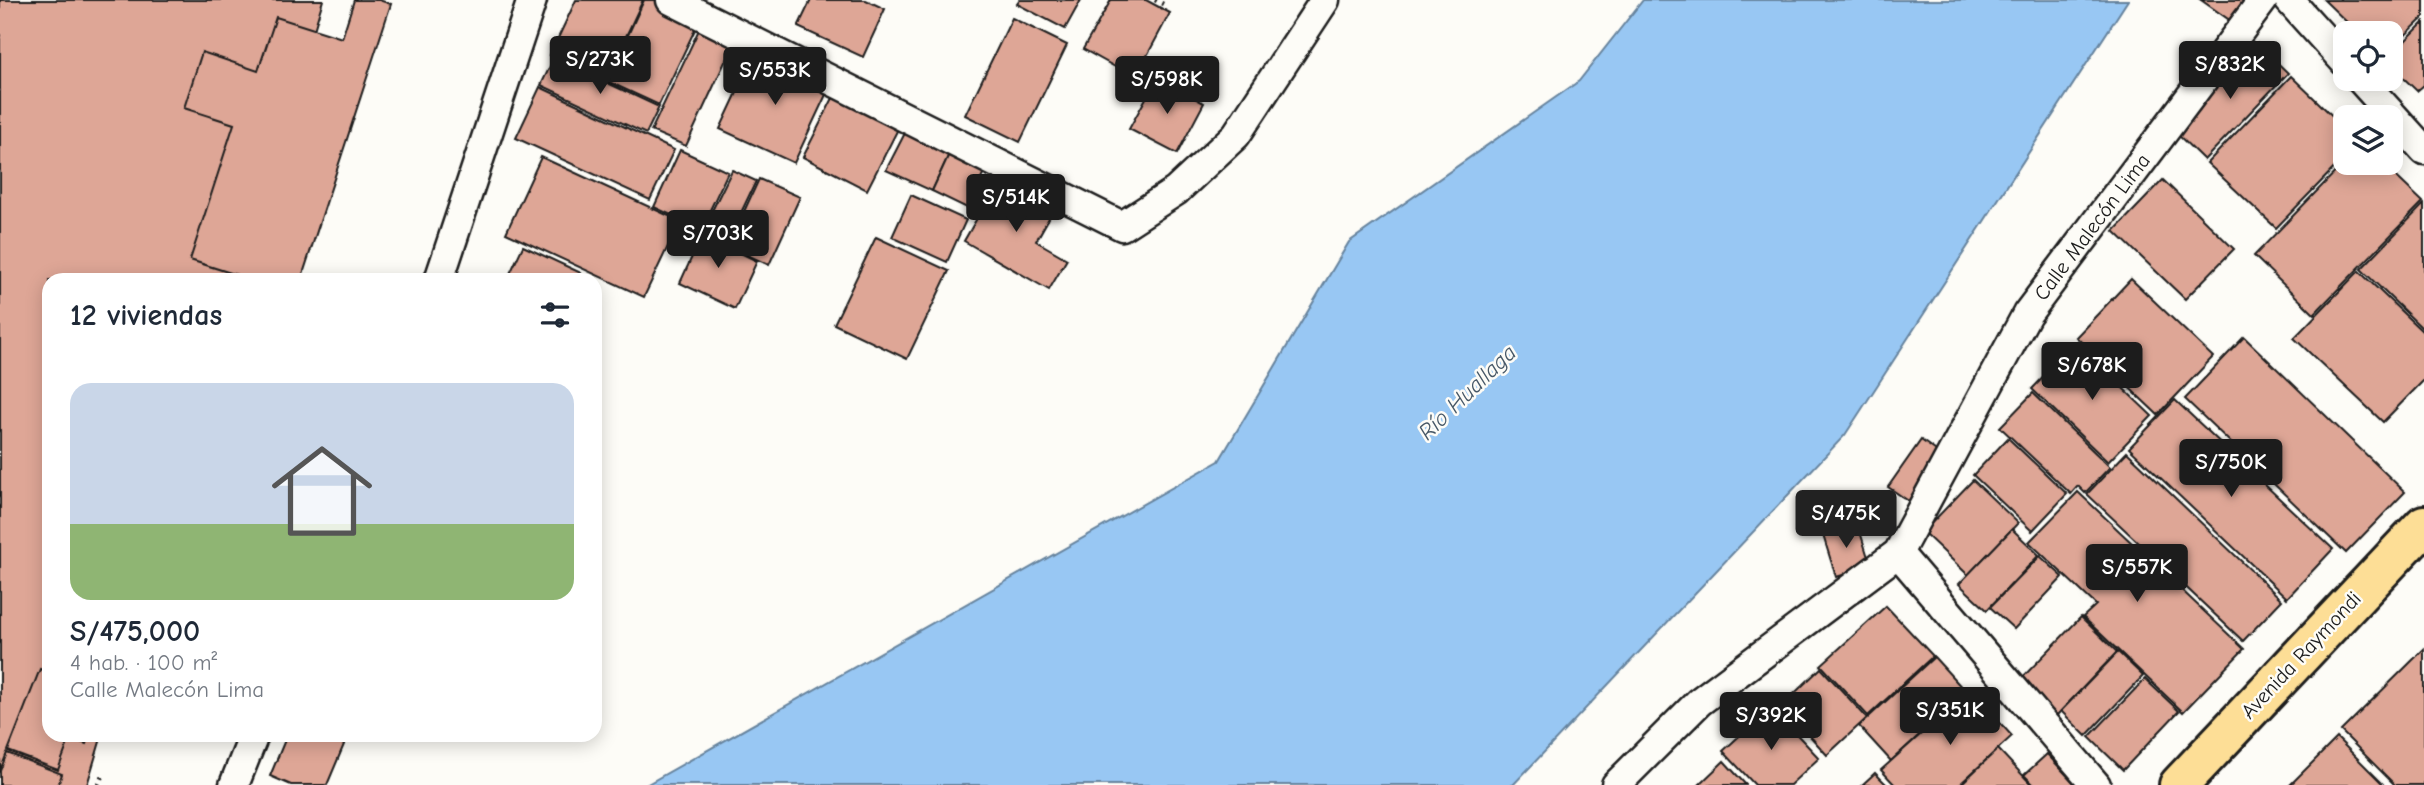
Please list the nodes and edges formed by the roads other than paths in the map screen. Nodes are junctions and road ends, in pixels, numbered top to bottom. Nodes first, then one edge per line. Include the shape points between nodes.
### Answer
1 (532, 0) edge
2 (671, 0) edge
3 (1325, 0) edge
4 (2263, 0) edge
5 (2289, 0) edge
6 (2333, 49) edge
7 (2371, 91) edge
8 (2424, 150) edge
9 (441, 273) edge
10 (2424, 525) edge
11 (1898, 554) junction
12 (251, 742) edge
13 (234, 785) edge
14 (1616, 785) edge
15 (2095, 785) edge
16 (2179, 785) edge

1 - 9 street
2 - 3 street via 1122,226 1175,191 1237,135
4 - 11 street, Calle Malecón Lima via 2027,314
5 - 6 street
7 - 8 street
10 - 16 highway, Avenida Raymondi
11 - 14 street, Calle Malecón Lima via 1699,702
11 - 15 street
12 - 13 street

